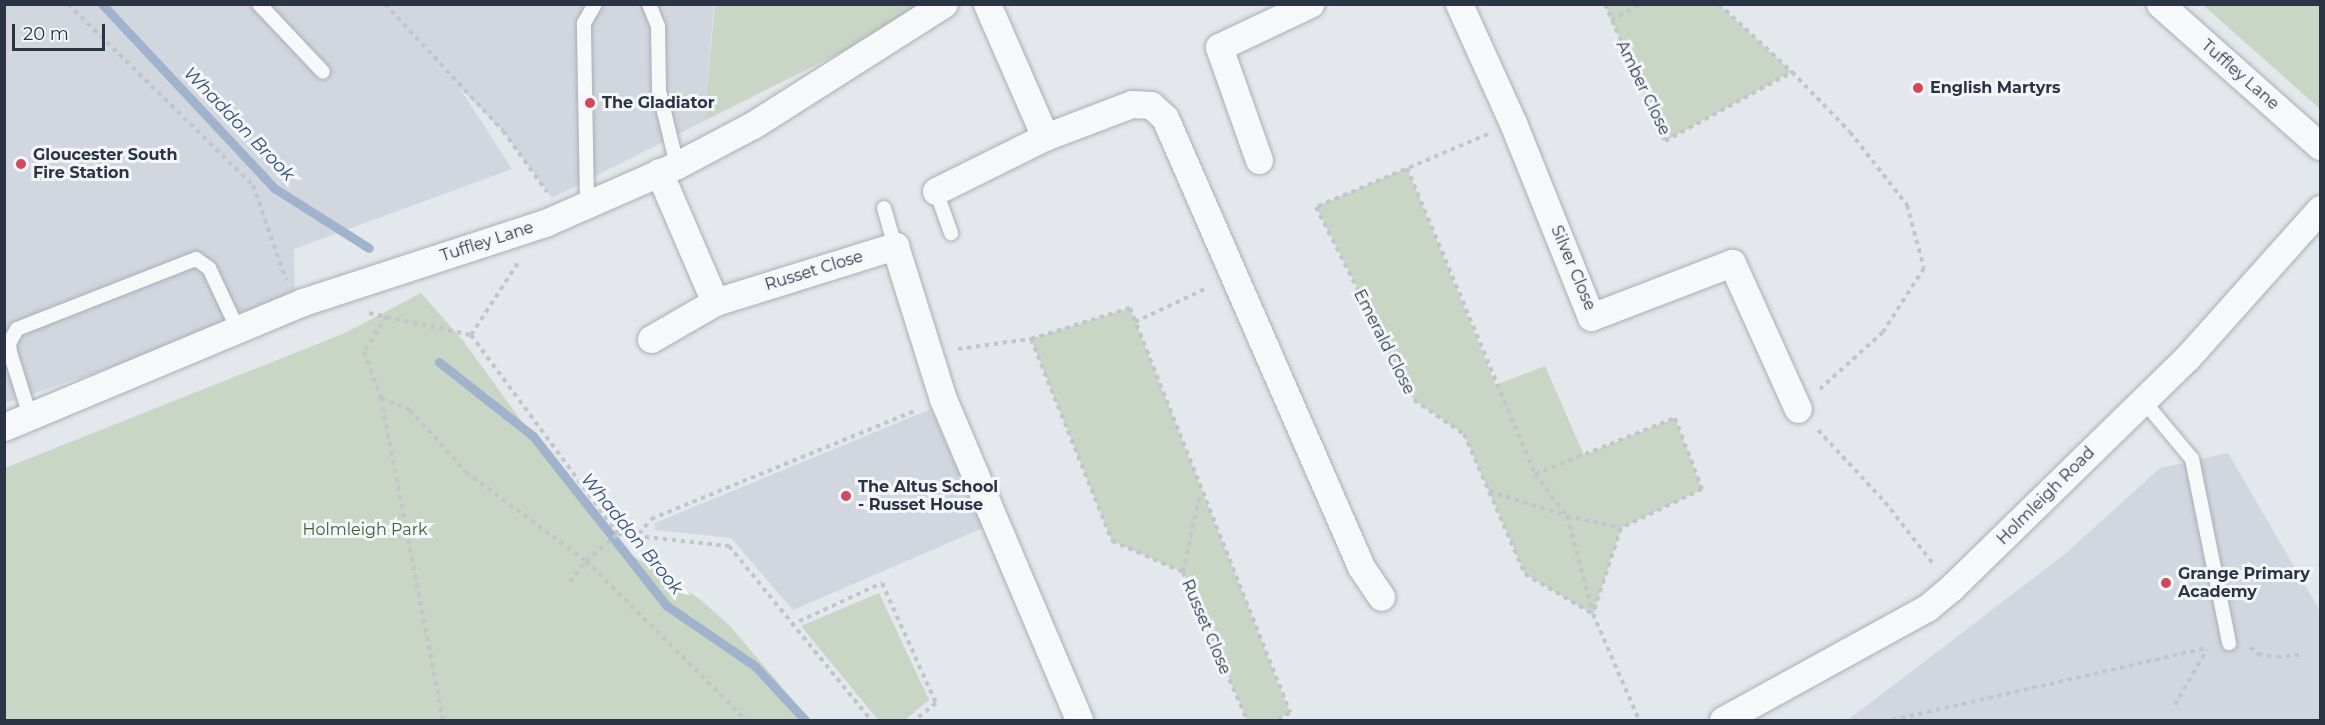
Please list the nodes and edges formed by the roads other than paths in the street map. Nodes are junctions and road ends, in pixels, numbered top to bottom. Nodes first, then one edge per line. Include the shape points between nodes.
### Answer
1 (259, 4) edge
2 (595, 4) edge
3 (649, 4) edge
4 (945, 4) edge
5 (987, 4) edge
6 (1310, 4) edge
7 (1458, 4) edge
8 (2160, 4) edge
9 (323, 72) dead end
10 (1045, 137) junction
11 (2320, 146) edge
12 (1258, 160) dead end
13 (668, 168) junction
14 (936, 191) joint
15 (575, 208) junction
16 (884, 208) dead end
17 (2320, 209) edge
18 (951, 233) dead end
19 (895, 246) junction
20 (714, 302) junction
21 (238, 330) junction
22 (651, 339) dead end
23 (2142, 399) junction
24 (1798, 409) road end
25 (30, 416) junction
26 (4, 427) edge
27 (1382, 597) dead end
28 (2229, 643) road end
29 (1078, 720) edge
30 (1723, 720) edge

1 - 9 lane
2 - 15 lane via 584,23
3 - 13 lane via 658,26 659,91
4 - 13 street, Tuffley Lane via 753,125
5 - 10 street
6 - 12 street via 1219,47
7 - 24 street, Silver Close via 1513,123 1592,317 1731,263
8 - 11 street, Tuffley Lane
10 - 14 street
10 - 27 street via 1132,104 1151,105 1165,118 1360,567
13 - 15 street, Tuffley Lane
13 - 20 street
14 - 18 lane
15 - 21 street, Tuffley Lane via 295,306
16 - 19 lane
17 - 23 street, Holmleigh Road via 2187,358
19 - 20 street, Russet Close
19 - 29 street via 943,399
20 - 22 street, Russet Close
21 - 25 street, Tuffley Lane
21 - 25 lane via 209,267 196,259 17,329 9,343 10,352
23 - 28 lane via 2192,459
23 - 30 street, Holmleigh Road via 1927,608
25 - 26 street, Tuffley Lane

